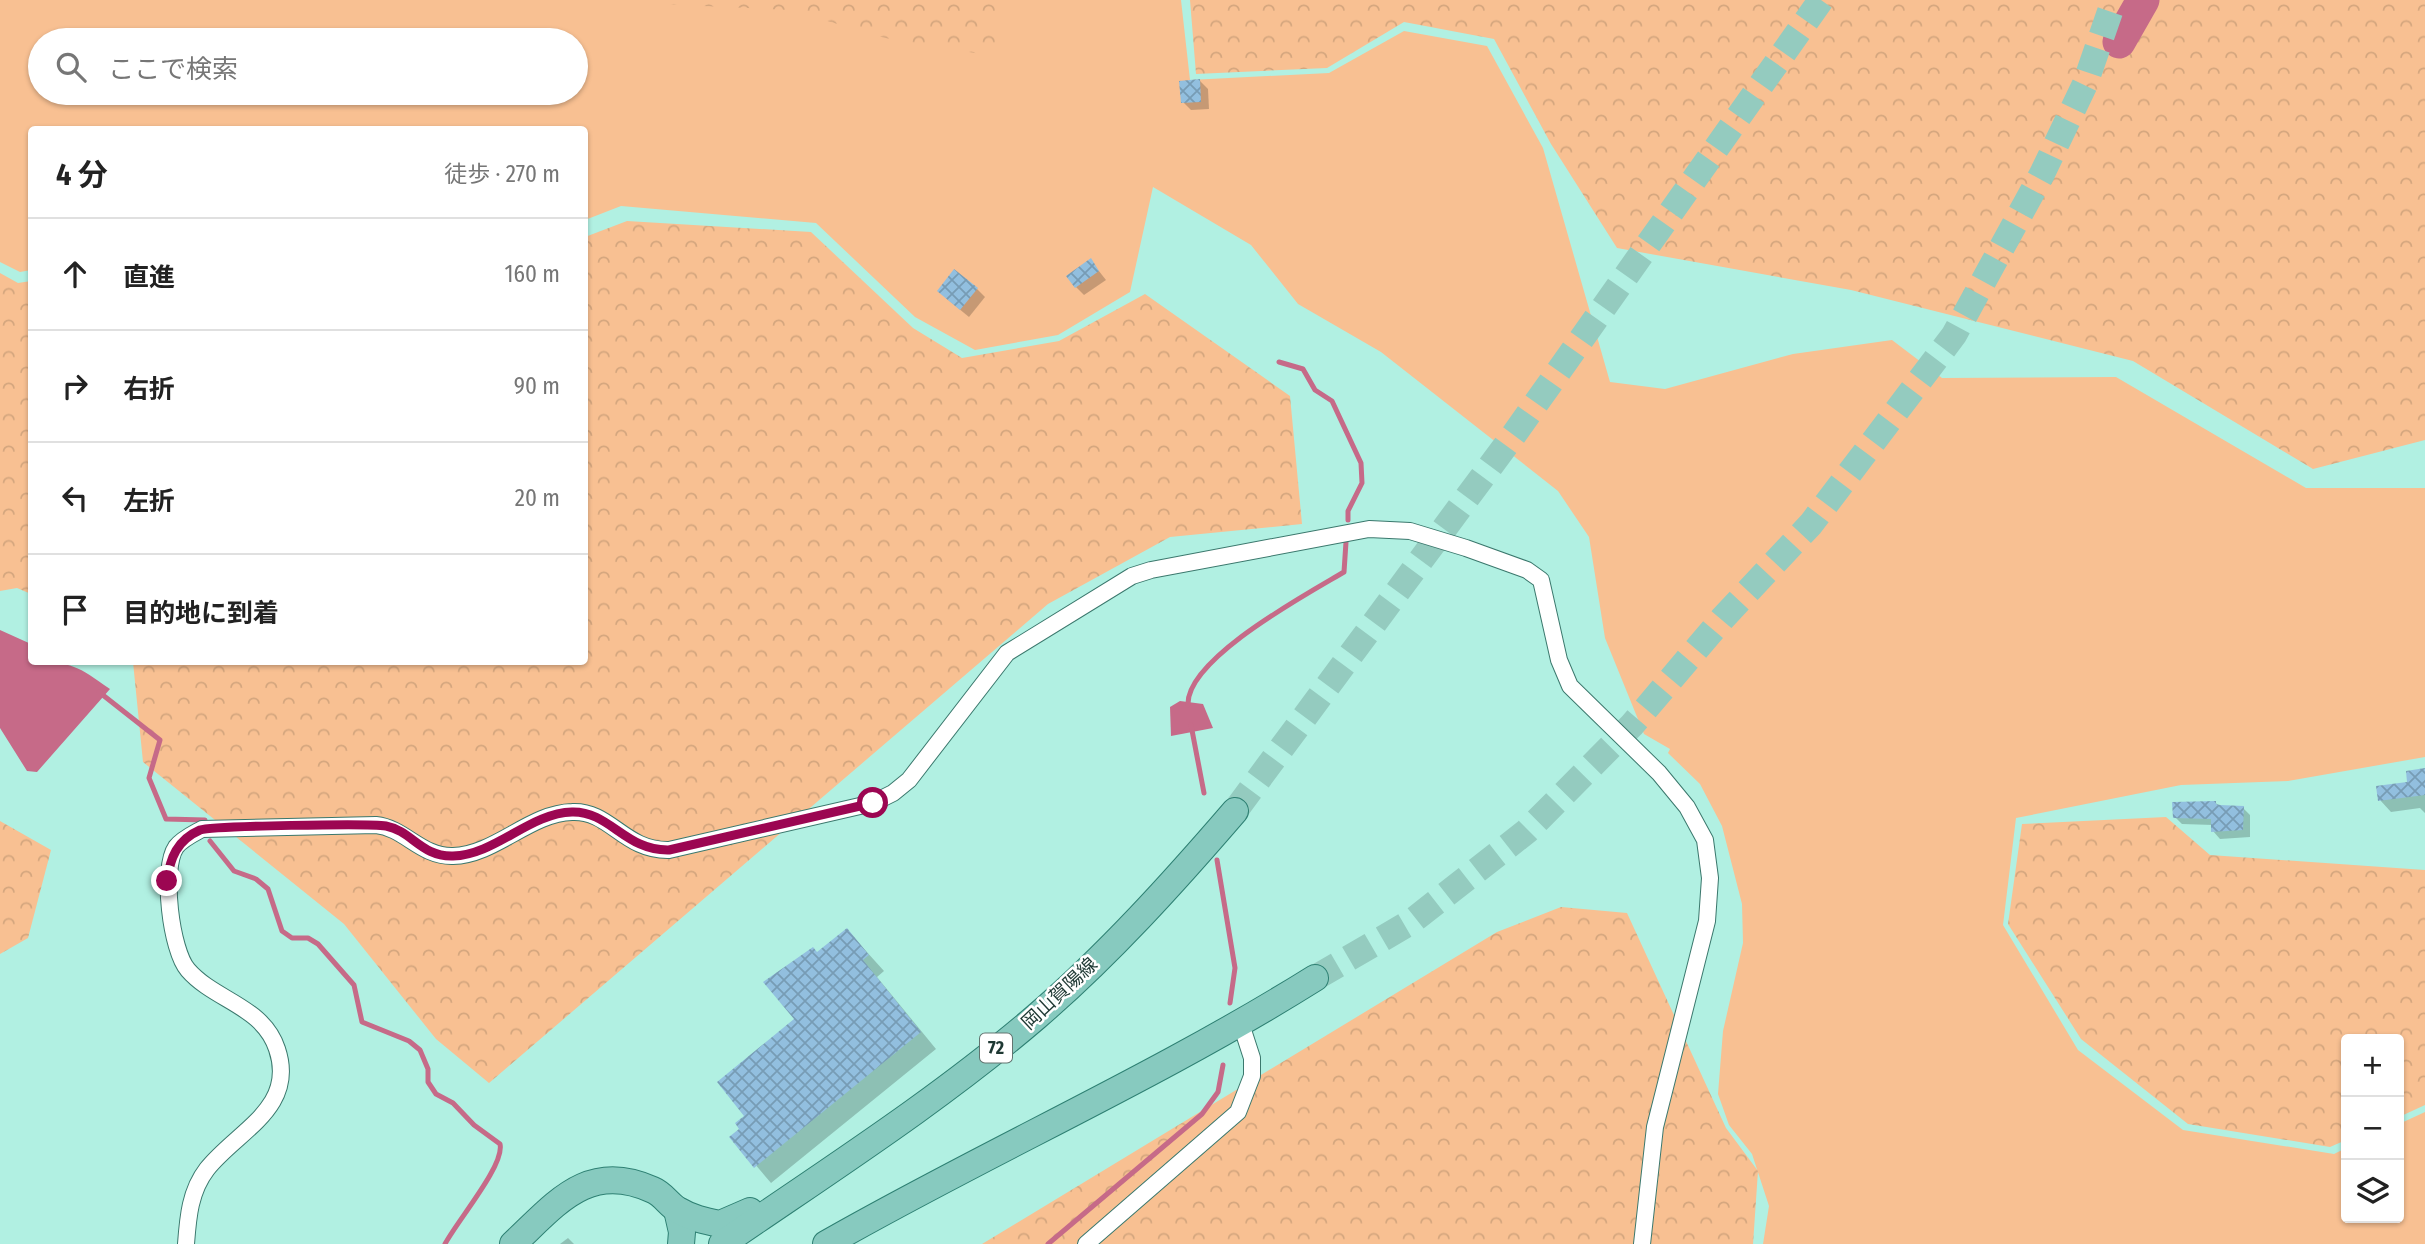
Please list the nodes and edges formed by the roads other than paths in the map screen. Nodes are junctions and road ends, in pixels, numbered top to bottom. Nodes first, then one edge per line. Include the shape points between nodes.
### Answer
1 (1235, 811) tunnel mouth
2 (1315, 978) tunnel mouth
3 (1241, 1024) junction
4 (902, 1120) junction
5 (910, 1198) junction
6 (677, 1210) junction
7 (186, 1244) edge
8 (513, 1244) edge
9 (681, 1244) edge
10 (722, 1244) edge
11 (825, 1244) edge
12 (850, 1244) edge
13 (1086, 1244) edge
14 (1642, 1244) edge

1 - 4 main road, 岡山賀陽線 / 72 via 1144,912 1037,1016
2 - 3 main road
3 - 5 main road
3 - 13 street via 1252,1058 1252,1076 1238,1112
4 - 6 main road via 864,1133 739,1218 720,1224
4 - 10 main road, 岡山賀陽線 / 72
5 - 11 main road
5 - 12 main road
6 - 8 main road via 656,1190 622,1179 597,1181 572,1189
6 - 9 main road
7 - 14 street via 197,1185 208,1168 274,1104 281,1070 269,1030 193,976 180,958 167,881 176,848 188,837 202,829 376,825 389,826 436,855 453,856 572,811 601,819 649,851 873,803 909,780 1007,653 1132,576 1369,529 1410,531 1527,570 1541,580 1559,660 1570,685 1659,773 1687,807 1704,840 1710,878 1707,921 1655,1127

